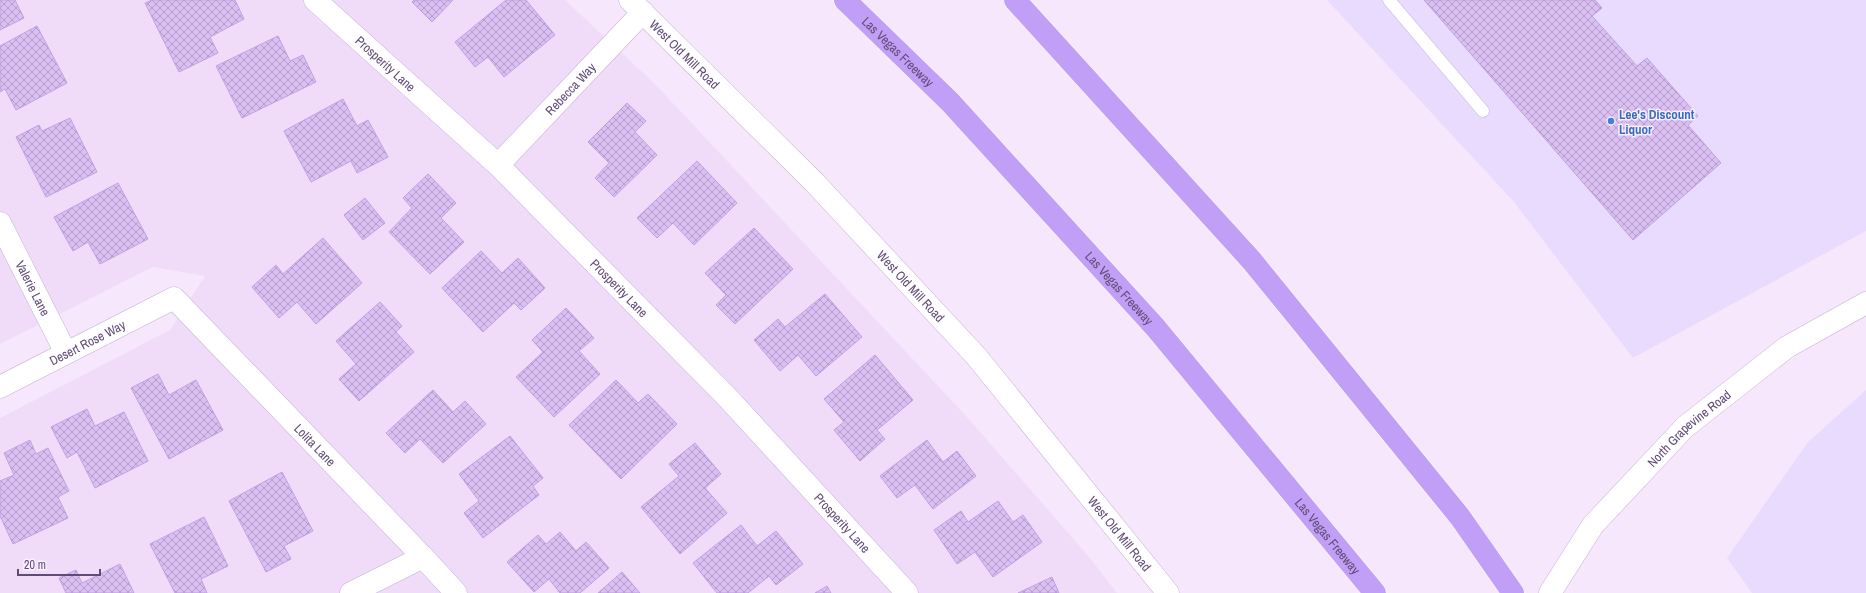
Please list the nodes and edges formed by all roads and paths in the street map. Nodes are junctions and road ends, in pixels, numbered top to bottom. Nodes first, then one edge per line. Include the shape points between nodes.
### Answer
1 (315, 0) edge
2 (845, 0) edge
3 (1015, 0) edge
4 (1389, 0) edge
5 (636, 6) edge
6 (1483, 111) dead end
7 (498, 165) junction
8 (0, 223) edge
9 (174, 298) joint
10 (1866, 303) edge
11 (66, 353) junction
12 (0, 386) edge
13 (423, 557) junction
14 (351, 593) edge
15 (456, 593) edge
16 (906, 593) edge
17 (1168, 593) edge
18 (1375, 593) edge
19 (1513, 593) edge
20 (1550, 593) edge

1 - 7 street, Prosperity Lane
2 - 18 highway, Las Vegas Freeway via 950,102 1155,326
3 - 19 highway via 1252,261 1460,517
4 - 6 lane
5 - 7 street, Rebecca Way
5 - 17 street, West Old Mill Road via 815,183 976,356
7 - 16 street, Prosperity Lane via 726,396
8 - 11 street, Valerie Lane
9 - 11 street, Desert Rose Way
9 - 13 street, Lolita Lane
10 - 20 street, North Grapevine Road via 1787,347 1684,427 1593,525
11 - 12 street, Desert Rose Way
13 - 14 street
13 - 15 street, Lolita Lane

